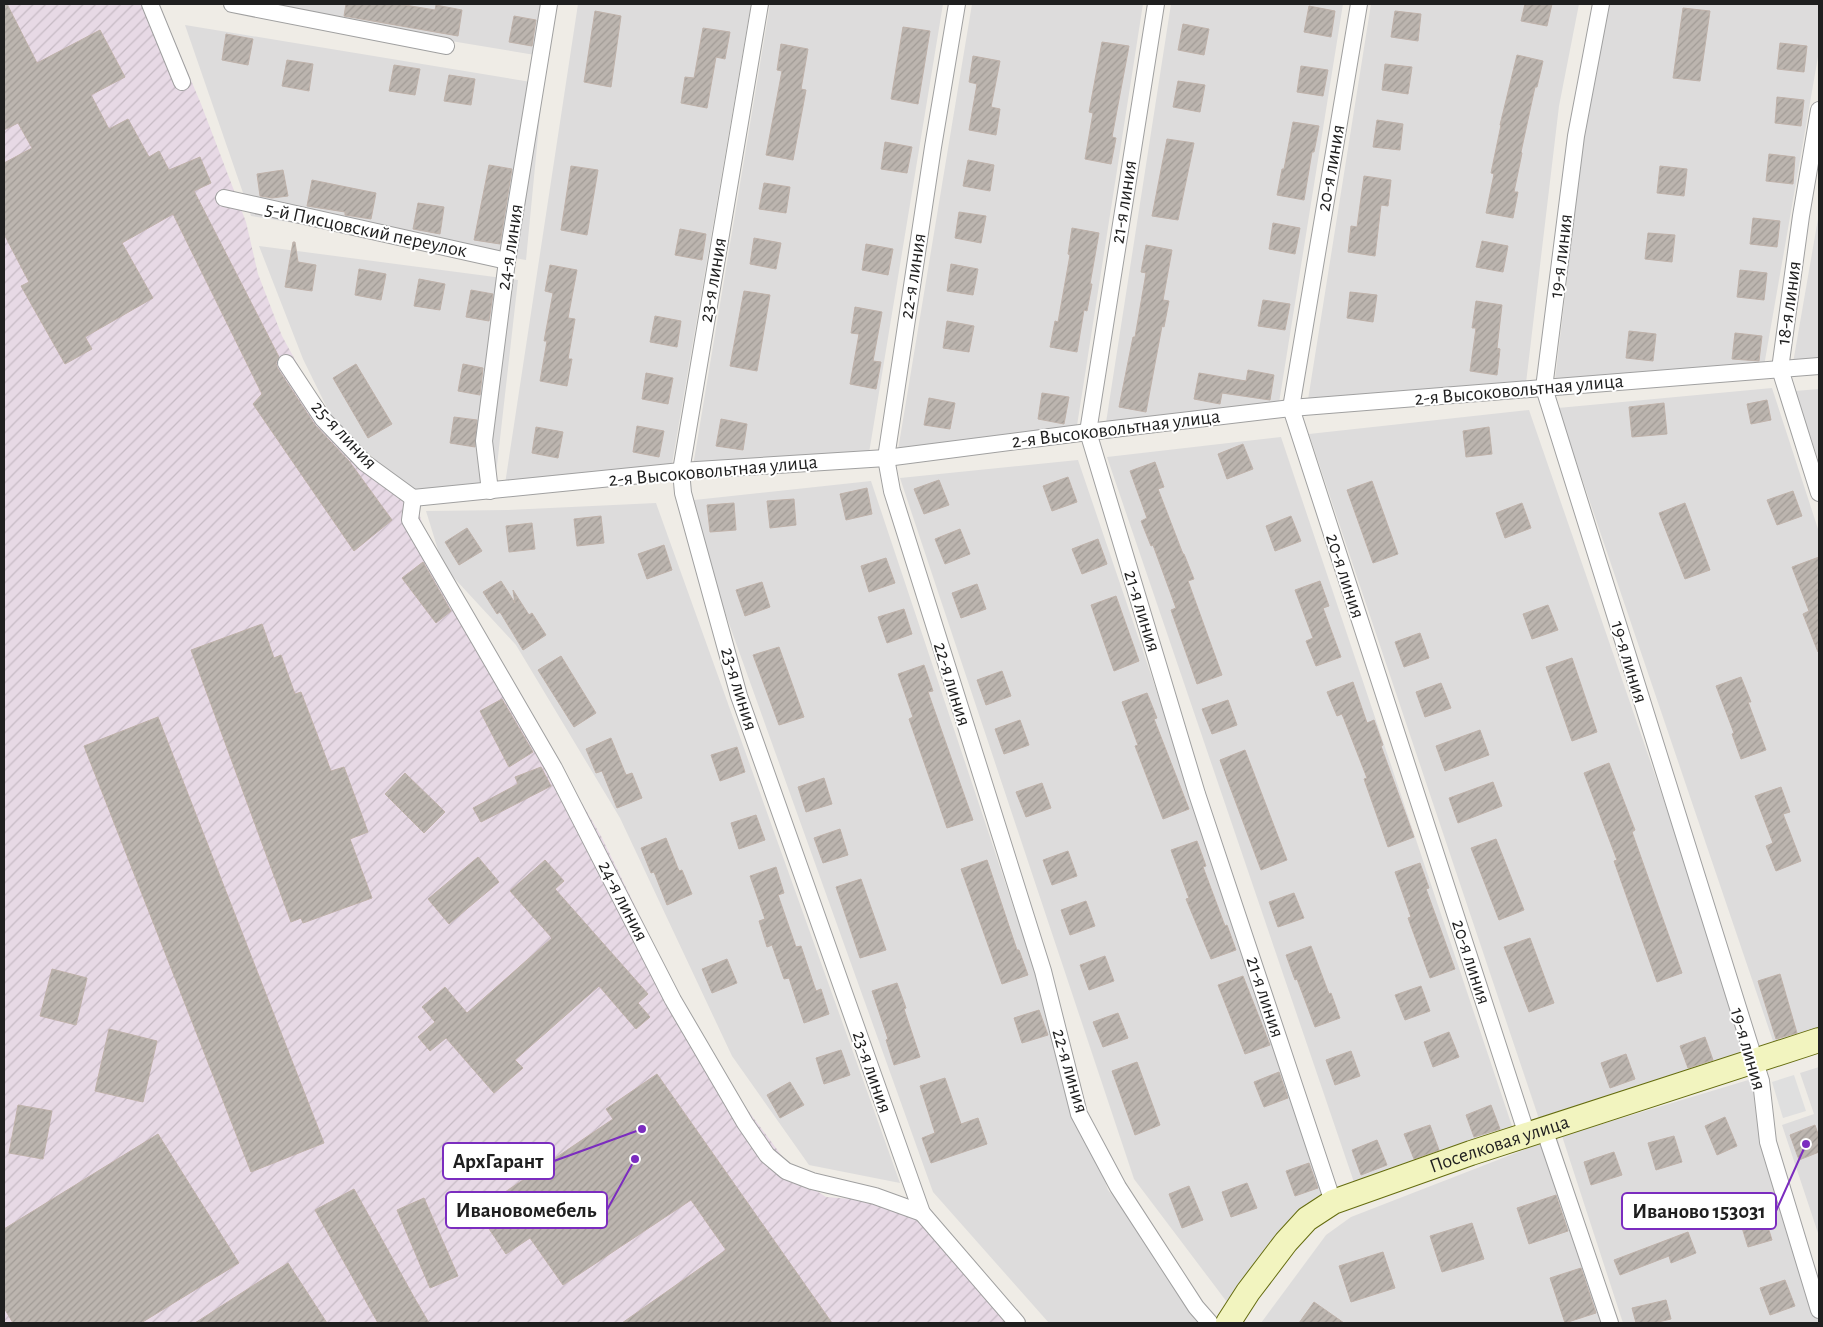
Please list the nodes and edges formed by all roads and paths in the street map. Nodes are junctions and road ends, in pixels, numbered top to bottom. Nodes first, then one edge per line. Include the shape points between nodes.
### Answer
1 (150, 4) edge
2 (232, 4) edge
3 (549, 4) edge
4 (760, 4) edge
5 (957, 4) edge
6 (1156, 4) edge
7 (1359, 4) edge
8 (1601, 4) edge
9 (446, 46) dead end
10 (182, 82) dead end
11 (1819, 110) edge
12 (224, 198) dead end
13 (507, 261) junction
14 (286, 363) dead end
15 (1819, 366) edge
16 (1780, 369) junction
17 (1544, 388) junction
18 (1291, 408) junction
19 (1088, 432) junction
20 (886, 458) junction
21 (681, 472) junction
22 (490, 491) junction
23 (1819, 493) edge
24 (413, 498) junction
25 (1819, 1040) edge
26 (1753, 1061) junction
27 (1536, 1132) junction
28 (1333, 1202) junction
29 (922, 1213) junction
30 (1819, 1310) edge
31 (1017, 1323) edge
32 (1210, 1323) edge
33 (1228, 1323) edge
34 (1610, 1323) edge

1 - 10 street
2 - 9 street
3 - 13 street, 24-я линия
4 - 21 street, 23-я линия
5 - 20 street, 22-я линия
6 - 19 street, 21-я линия
7 - 18 street, 20-я линия
8 - 17 street, 19-я линия via 1576,136
11 - 16 street, 18-я линия via 1800,216
12 - 13 street, 5-й Писцовский переулок
13 - 22 street, 24-я линия via 484,441
14 - 24 street, 25-я линия via 323,419 365,463
15 - 16 street, 2-я Высоковольтная улица
16 - 17 street, 2-я Высоковольтная улица
16 - 23 street, 18-я линия
17 - 18 street, 2-я Высоковольтная улица
17 - 26 street, 19-я линия
18 - 19 street, 2-я Высоковольтная улица
18 - 27 street, 20-я линия
19 - 20 street, 2-я Высоковольтная улица
19 - 28 street, 21-я линия via 1198,794
20 - 21 street, 2-я Высоковольтная улица
20 - 32 street, 22-я линия via 892,491 1043,971 1079,1114 1118,1187 1196,1307
21 - 22 street, 2-я Высоковольтная улица
21 - 29 street, 23-я линия via 683,493 739,696
22 - 24 street, 2-я Высоковольтная улица
24 - 29 street, 24-я линия via 410,520 554,768 673,1000 767,1155 786,1171 812,1181 876,1196
25 - 26 street, Поселковая улица
26 - 27 street, Поселковая улица
26 - 30 street, 19-я линия via 1761,1082 1768,1142
27 - 28 street, Поселковая улица
27 - 34 street, 20-я линия
28 - 33 street, Поселковая улица via 1307,1219 1286,1242
29 - 31 street, 23-я линия

